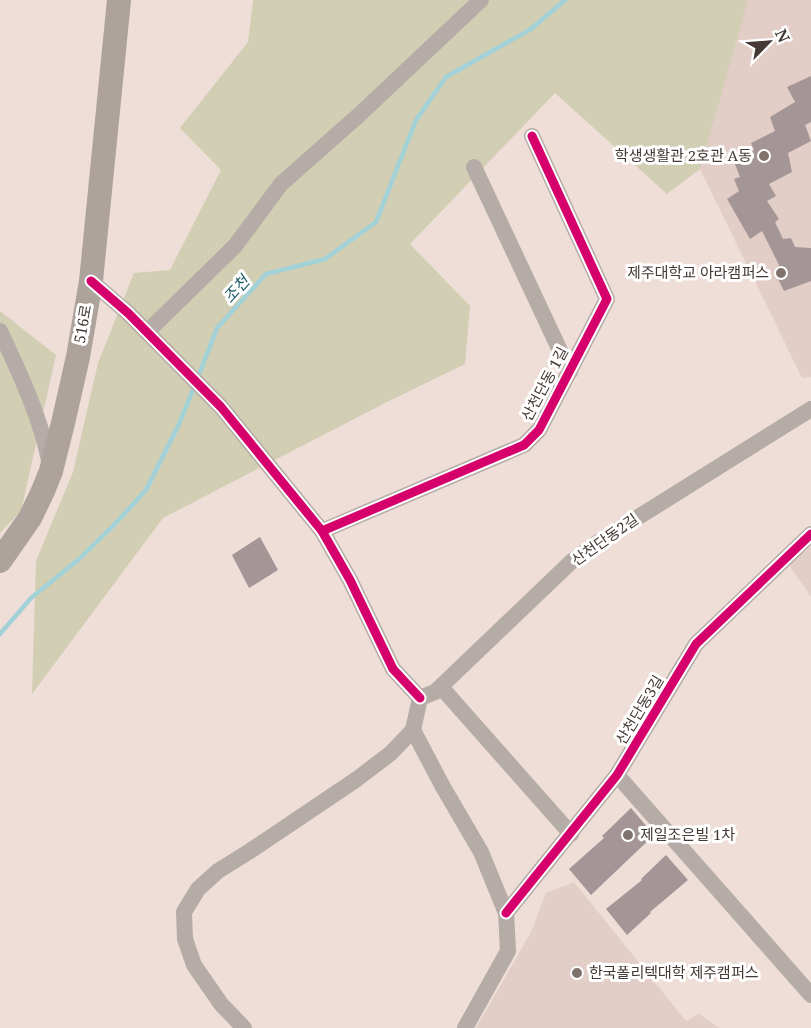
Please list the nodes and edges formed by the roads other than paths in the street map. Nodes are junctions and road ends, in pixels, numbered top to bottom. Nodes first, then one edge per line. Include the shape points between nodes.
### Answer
1 (119, 0) edge
2 (481, 0) edge
3 (532, 136) dead end
4 (474, 167) dead end
5 (91, 281) junction
6 (0, 332) edge
7 (147, 332) junction
8 (570, 372) junction
9 (811, 409) edge
10 (51, 471) junction
11 (321, 531) junction
12 (811, 534) edge
13 (0, 561) edge
14 (441, 687) junction
15 (420, 698) junction
16 (413, 730) junction
17 (617, 775) junction
18 (571, 834) junction
19 (506, 913) junction
20 (811, 995) edge
21 (244, 1028) edge
22 (465, 1028) edge

1 - 5 main road, 516로
2 - 7 street via 280,184 235,246
3 - 8 street, 산천단동 1길 via 608,299
4 - 8 street
5 - 7 street
5 - 10 main road, 516로
6 - 10 street via 45,440
7 - 11 street via 221,406
8 - 11 street, 산천단동 1길 via 539,430 524,445
9 - 14 street, 산천단동2길 via 572,561
10 - 13 main road, 516로 via 30,518
11 - 15 street via 350,580 393,669
12 - 17 street, 산천단동3길 via 696,644
14 - 15 street, 산천단동2길
14 - 18 street
15 - 16 street
16 - 19 street via 481,852
16 - 21 street via 391,753 357,778 218,872 198,889 184,912 185,939 194,965 221,1004
17 - 18 street, 산천단동3길
17 - 20 street
18 - 19 street, 산천단동3길
19 - 22 street via 508,951

